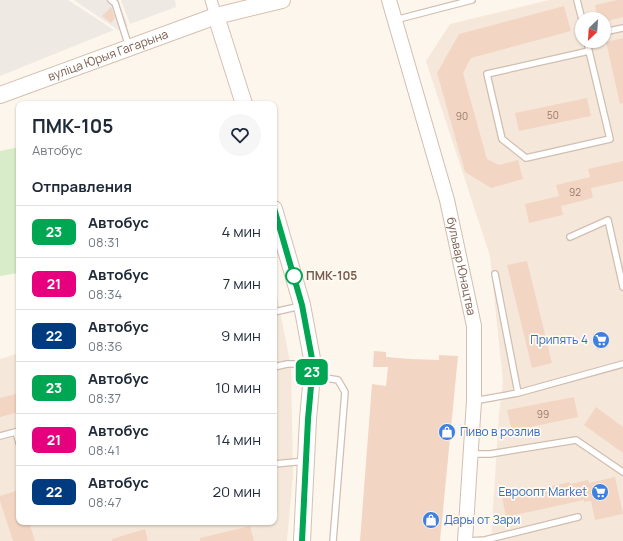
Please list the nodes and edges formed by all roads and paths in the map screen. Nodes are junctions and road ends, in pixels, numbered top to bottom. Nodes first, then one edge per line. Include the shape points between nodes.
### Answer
1 (111, 0) edge
2 (211, 0) edge
3 (282, 0) edge
4 (389, 0) edge
5 (472, 0) edge
6 (577, 0) edge
7 (580, 12) edge
8 (216, 16) junction
9 (394, 20) junction
10 (623, 28) edge
11 (611, 31) edge
12 (129, 47) junction
13 (588, 48) edge
14 (589, 51) junction
15 (0, 95) edge
16 (243, 101) edge
17 (277, 218) edge
18 (570, 237) dead end
19 (495, 274) dead end
20 (623, 287) edge
21 (302, 305) junction
22 (277, 311) edge
23 (623, 364) edge
24 (277, 366) edge
25 (312, 370) junction
26 (518, 393) junction
27 (474, 401) junction
28 (16, 432) edge
29 (0, 436) edge
30 (471, 454) junction
31 (307, 461) junction
32 (277, 464) edge
33 (623, 472) edge
34 (578, 517) dead end
35 (302, 541) edge
36 (333, 541) edge
37 (467, 541) edge

1 - 12 lane via 115,2
2 - 8 street
3 - 8 main road, вуліца Юрыя Гагарына
4 - 9 street, бульвар Юнацтва
5 - 9 lane
6 - 7 lane
8 - 12 main road, вуліца Юрыя Гагарына
8 - 16 main road
9 - 27 street, бульвар Юнацтва via 447,200 474,326
10 - 11 lane
12 - 15 main road, вуліца Юрыя Гагарына
13 - 14 lane
14 - 14 lane via 487,74 502,139 526,158 610,139
17 - 21 main road
18 - 20 lane via 608,220
19 - 26 lane
21 - 22 lane
21 - 25 main road
23 - 26 lane
24 - 25 lane via 287,364
25 - 31 main road
25 - 36 lane via 338,380 345,392
26 - 27 lane
27 - 30 street, бульвар Юнацтва
28 - 29 lane
30 - 33 lane via 490,454 576,440
30 - 37 street, бульвар Юнацтва
31 - 32 lane
31 - 35 main road
34 - 37 lane via 485,540

